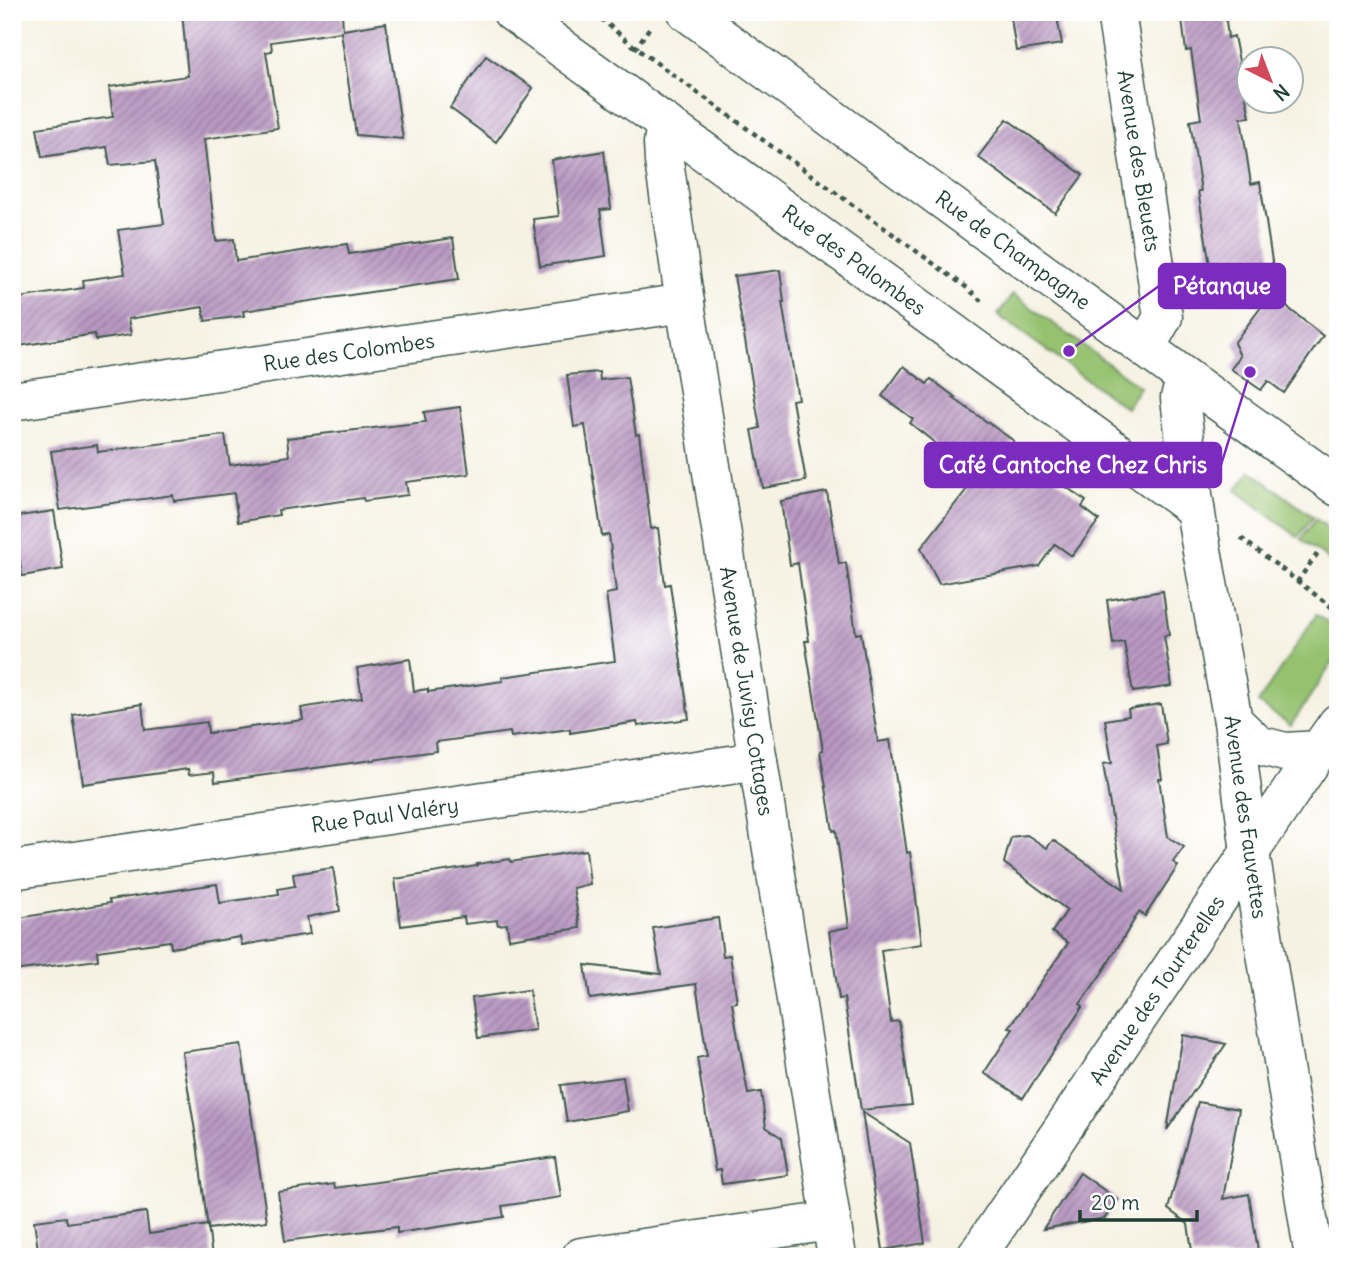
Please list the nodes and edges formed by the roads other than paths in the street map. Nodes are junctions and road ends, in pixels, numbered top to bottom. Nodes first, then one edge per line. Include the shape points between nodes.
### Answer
1 (512, 12) edge
2 (1116, 12) edge
3 (671, 17) edge
4 (666, 124) junction
5 (685, 303) junction
6 (1146, 347) junction
7 (1186, 378) junction
8 (12, 401) edge
9 (1338, 487) edge
10 (1195, 509) junction
11 (1233, 721) junction
12 (1329, 737) edge
13 (758, 761) junction
14 (1250, 852) junction
15 (12, 870) edge
16 (834, 1239) edge
17 (581, 1257) edge
18 (976, 1257) edge
19 (1314, 1257) edge

1 - 4 street, Rue des Palombes
2 - 6 street, Avenue des Bleuets via 1163,317
3 - 6 street, Rue de Champagne
4 - 5 street, Avenue de Juvisy Cottages via 664,161
4 - 10 street, Rue des Palombes
5 - 8 street, Rue des Colombes
5 - 13 street, Avenue de Juvisy Cottages
6 - 7 street, Rue de Champagne
7 - 9 street, Rue de Champagne
7 - 10 street, Avenue des Fauvettes via 1180,398
10 - 11 street, Avenue des Fauvettes
11 - 12 street via 1258,745 1285,752
11 - 14 street, Avenue des Fauvettes
12 - 14 street, Avenue des Tourterelles
13 - 15 street, Rue Paul Valéry
13 - 16 street, Avenue de Juvisy Cottages
14 - 18 street, Avenue des Tourterelles
14 - 19 street, Avenue des Fauvettes
16 - 17 street

